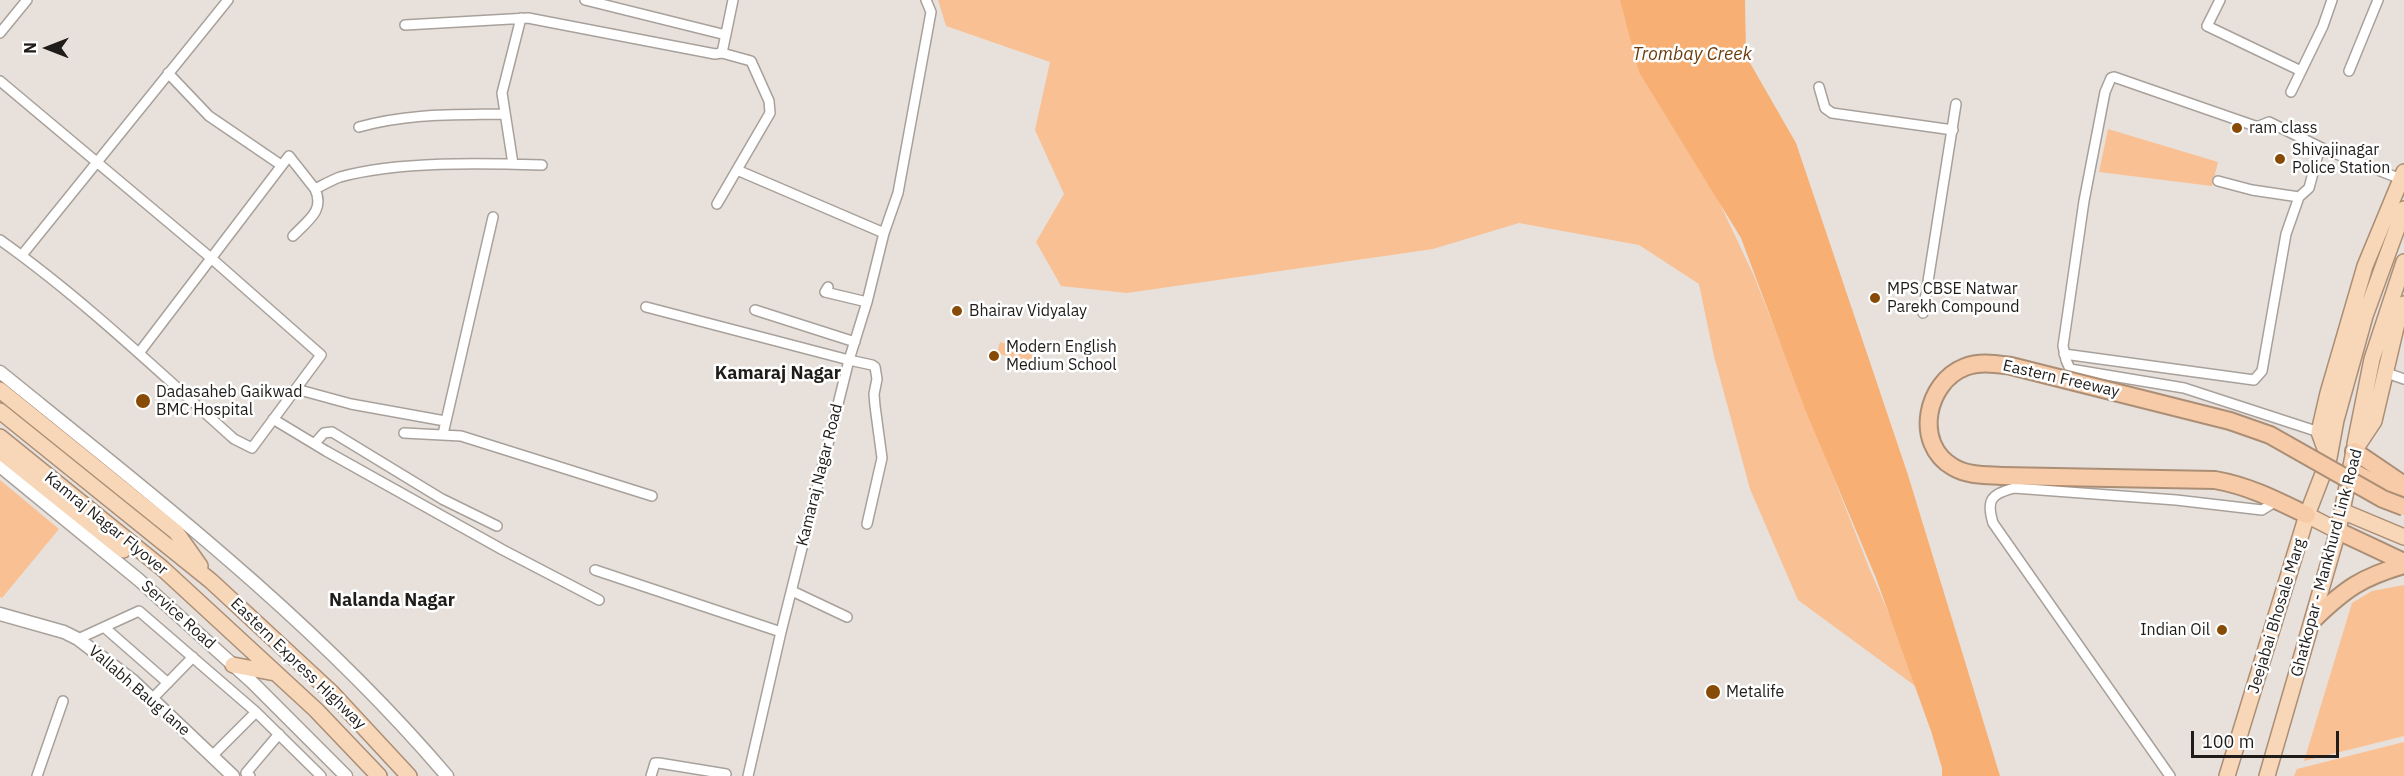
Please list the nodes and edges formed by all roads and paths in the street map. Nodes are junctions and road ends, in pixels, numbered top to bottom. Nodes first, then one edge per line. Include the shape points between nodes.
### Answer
1 (27, 0) edge
2 (228, 0) edge
3 (585, 0) edge
4 (733, 0) edge
5 (926, 0) edge
6 (2220, 0) edge
7 (2332, 0) edge
8 (2378, 0) edge
9 (521, 18) junction
10 (405, 25) dead end
11 (0, 33) edge
12 (726, 35) junction
13 (722, 53) junction
14 (2301, 71) junction
15 (2349, 71) dead end
16 (168, 73) junction
17 (0, 81) edge
18 (1819, 87) dead end
19 (2291, 92) dead end
20 (1956, 104) dead end
21 (505, 114) junction
22 (359, 127) dead end
23 (1953, 130) junction
24 (2326, 150) junction
25 (95, 162) junction
26 (513, 164) junction
27 (281, 165) junction
28 (542, 165) dead end
29 (737, 170) junction
30 (2403, 176) edge
31 (2218, 181) dead end
32 (315, 189) junction
33 (2299, 197) junction
34 (717, 204) dead end
35 (2404, 209) edge
36 (493, 217) dead end
37 (884, 233) junction
38 (293, 236) dead end
39 (0, 240) edge
40 (22, 255) junction
41 (212, 258) junction
42 (2404, 262) edge
43 (828, 287) dead end
44 (867, 302) junction
45 (2404, 304) edge
46 (646, 307) dead end
47 (755, 310) dead end
48 (1923, 313) dead end
49 (855, 342) junction
50 (139, 353) junction
51 (2064, 354) junction
52 (849, 360) junction
53 (0, 372) edge
54 (2384, 372) junction
55 (2404, 379) edge
56 (296, 388) junction
57 (0, 390) edge
58 (0, 411) edge
59 (273, 419) junction
60 (2367, 420) junction
61 (445, 421) junction
62 (2319, 432) junction
63 (404, 433) dead end
64 (443, 434) junction
65 (0, 437) edge
66 (315, 443) junction
67 (0, 451) edge
68 (2354, 451) junction
69 (2329, 458) junction
70 (0, 466) edge
71 (2350, 470) junction
72 (2404, 485) edge
73 (652, 496) dead end
74 (2404, 499) edge
75 (2278, 500) junction
76 (2404, 507) edge
77 (2342, 511) junction
78 (2307, 515) junction
79 (867, 524) dead end
80 (497, 526) dead end
81 (2338, 531) junction
82 (2404, 537) edge
83 (2404, 563) edge
84 (595, 570) dead end
85 (211, 581) junction
86 (792, 591) junction
87 (599, 600) dead end
88 (211, 613) junction
89 (0, 614) edge
90 (847, 617) dead end
91 (2314, 619) junction
92 (104, 627) junction
93 (781, 632) junction
94 (78, 639) junction
95 (193, 657) junction
96 (233, 665) junction
97 (275, 673) junction
98 (168, 683) junction
99 (152, 699) junction
100 (63, 701) dead end
101 (256, 712) junction
102 (279, 734) junction
103 (213, 755) junction
104 (726, 774) dead end
105 (37, 776) edge
106 (233, 776) edge
107 (250, 776) edge
108 (321, 776) edge
109 (346, 776) edge
110 (379, 776) edge
111 (410, 776) edge
112 (447, 776) edge
113 (651, 776) edge
114 (748, 776) edge
115 (2170, 776) edge
116 (2227, 776) edge
117 (2267, 776) edge

1 - 11 street
2 - 16 street
3 - 12 street
4 - 12 street
5 - 37 street, Kamaraj Nagar Road via 931,12 898,193
6 - 14 street via 2206,26
7 - 14 street
8 - 15 street
9 - 10 street
9 - 13 street
9 - 21 street via 503,86
12 - 13 street
13 - 29 street via 750,61 771,106
14 - 19 street
16 - 25 street
16 - 27 street via 209,116
17 - 25 street
18 - 23 street via 1824,108 1832,113
20 - 23 street
21 - 22 street via 415,116
21 - 26 street
23 - 48 street
24 - 30 street
24 - 33 street via 2318,154 2309,188
24 - 51 street via 2269,122 2255,126 2111,78 2084,201
25 - 40 street
25 - 41 street
26 - 28 street
26 - 32 street via 374,171 339,178
27 - 32 street via 289,156
27 - 41 street
29 - 34 street
29 - 37 street
30 - 62 highway via 2365,266
31 - 33 street
32 - 38 street via 318,208
33 - 51 street via 2286,234 2262,371 2254,381
35 - 69 highway, Jeejabai Bhosale Marg via 2365,316
36 - 61 street
37 - 44 street, Kamaraj Nagar Road
39 - 40 street
40 - 50 street
41 - 50 street
41 - 56 street via 321,355
42 - 60 highway, Ghatkopar - Mankhurd Link Road via 2372,359
43 - 44 street via 825,292
44 - 49 street, Kamaraj Nagar Road
45 - 54 highway
46 - 52 street
47 - 49 street
49 - 52 street, Kamaraj Nagar Road
50 - 59 street via 234,439 252,448
51 - 62 street via 2070,369 2184,388
52 - 79 street via 872,365 877,372 874,400 882,458
52 - 86 street, Kamaraj Nagar Road
53 - 112 street via 253,579 337,656
54 - 55 street
54 - 60 highway
56 - 59 street
56 - 61 street via 351,404
57 - 85 highway via 176,532
58 - 85 highway, Kamraj Nagar Flyover
59 - 66 street
60 - 68 highway, Ghatkopar - Mankhurd Link Road
61 - 64 street
62 - 69 highway
63 - 64 street
64 - 73 street via 461,436
65 - 88 highway, Kamraj Nagar Flyover via 162,568
66 - 80 street via 324,433 332,432 442,499
66 - 87 street
67 - 88 highway via 145,568
68 - 71 highway, Ghatkopar - Mankhurd Link Road
68 - 72 highway
69 - 78 highway, Jeejabai Bhosale Marg
70 - 96 street, Service Road via 139,580
71 - 74 highway
71 - 77 highway, Ghatkopar - Mankhurd Link Road
75 - 76 highway, Eastern Freeway, bridge via 2240,484 2215,480 1976,475 1956,469 1941,456 1928,421 1933,397 1950,376 1969,365 2011,366 2230,421 2270,435
75 - 78 highway, Eastern Freeway
75 - 115 street via 2262,510 2014,488 1991,499 1989,509 1994,523
77 - 81 highway, Ghatkopar - Mankhurd Link Road
77 - 82 highway
78 - 81 highway
78 - 116 highway, Jeejabai Bhosale Marg
81 - 83 highway
81 - 91 highway, Ghatkopar - Mankhurd Link Road
83 - 91 highway via 2342,592
84 - 93 street
85 - 111 highway, Eastern Express Highway via 332,693
86 - 90 street
86 - 93 street, Kamaraj Nagar Road
88 - 97 highway, Eastern Express Highway
89 - 94 street, Vallabh Baug lane
91 - 117 highway, Ghatkopar - Mankhurd Link Road
92 - 94 street
92 - 95 street via 139,611
92 - 98 street
93 - 114 street, Kamaraj Nagar Road
94 - 99 street, Vallabh Baug lane
95 - 98 street
95 - 101 street
96 - 97 highway
96 - 109 street, Service Road
97 - 110 highway, Eastern Express Highway
98 - 99 street
99 - 103 street, Vallabh Baug lane
100 - 105 street
101 - 102 street
101 - 103 street
102 - 107 street via 246,773
102 - 108 street
103 - 106 street, Vallabh Baug lane
104 - 113 street via 655,763

